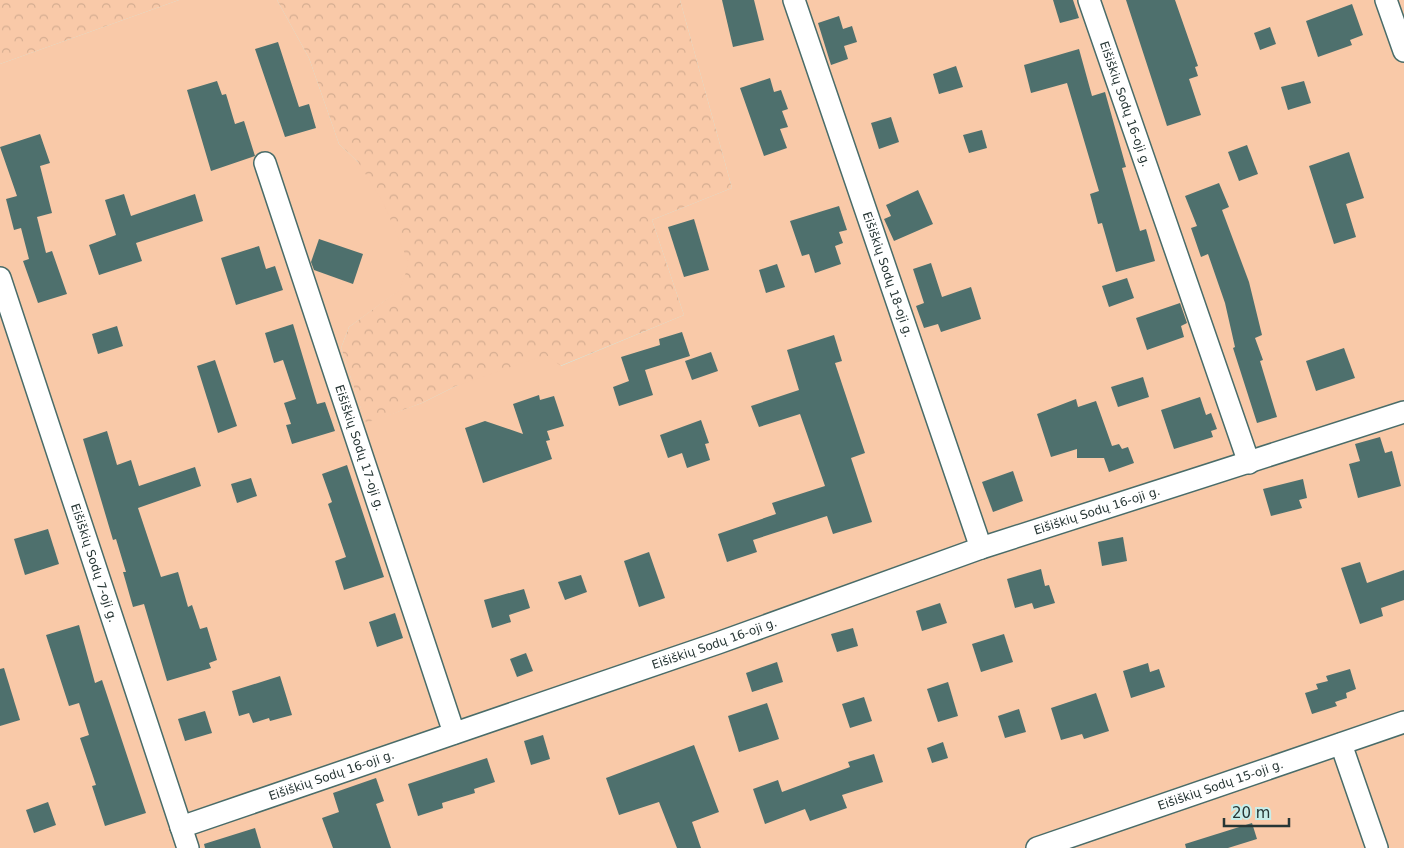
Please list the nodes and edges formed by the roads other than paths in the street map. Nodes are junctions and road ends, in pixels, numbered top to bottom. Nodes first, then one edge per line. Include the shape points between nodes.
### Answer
1 (794, 0) edge
2 (1089, 0) edge
3 (1386, 0) edge
4 (1404, 51) edge
5 (265, 163) dead end
6 (0, 278) edge
7 (1404, 412) edge
8 (1249, 463) junction
9 (981, 548) junction
10 (1404, 722) edge
11 (454, 733) junction
12 (1341, 744) junction
13 (181, 827) junction
14 (1081, 841) edge
15 (188, 848) edge
16 (1037, 848) edge
17 (1377, 848) edge

1 - 9 street, Eišiškių Sodų 18-oji g.
2 - 8 street, Eišiškių Sodų 16-oji g.
3 - 4 street
5 - 11 street, Eišiškių Sodų 17-oji g.
6 - 13 street, Eišiškių Sodų 7-oji g.
7 - 8 street, Eišiškių Sodų 16-oji g.
8 - 9 street, Eišiškių Sodų 16-oji g.
9 - 11 street, Eišiškių Sodų 16-oji g. via 718,643
10 - 12 street, Eišiškių Sodų 15-oji g.
11 - 13 street, Eišiškių Sodų 16-oji g.
12 - 14 street, Eišiškių Sodų 15-oji g.
12 - 17 street
13 - 15 street, Eišiškių Sodų 7-oji g.
14 - 16 street, Eišiškių Sodų 15-oji g.

